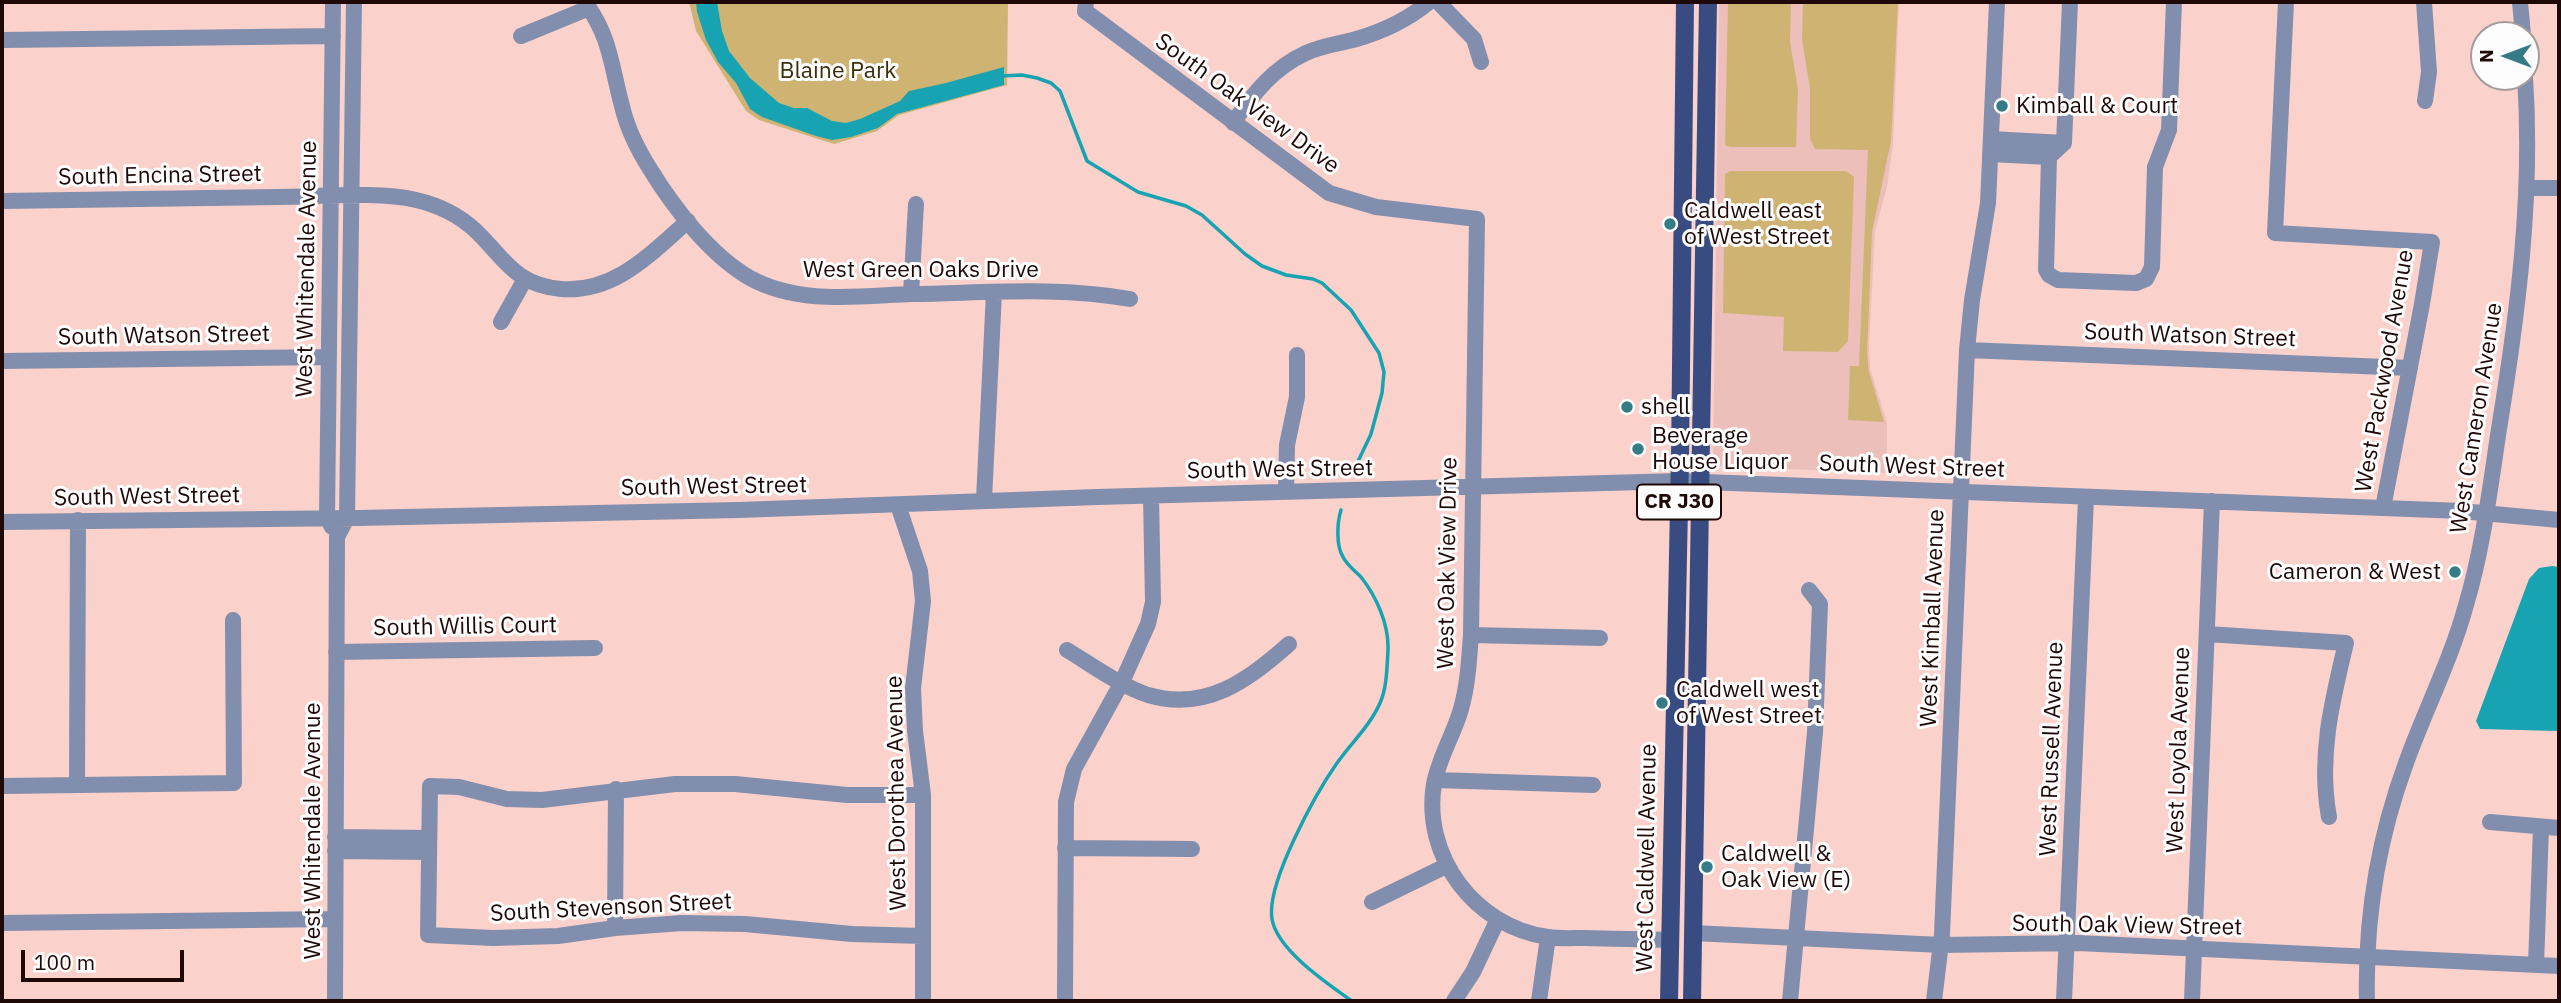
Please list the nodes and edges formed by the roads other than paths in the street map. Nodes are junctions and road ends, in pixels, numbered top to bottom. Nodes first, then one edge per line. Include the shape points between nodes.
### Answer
1 (333, 2) edge
2 (354, 2) edge
3 (1429, 2) edge
4 (1438, 2) edge
5 (1685, 2) edge
6 (1708, 2) edge
7 (1997, 2) edge
8 (2070, 2) edge
9 (2174, 2) edge
10 (2286, 2) edge
11 (2424, 2) edge
12 (2520, 2) edge
13 (587, 5) edge
14 (1085, 6) edge
15 (2522, 21) edge
16 (332, 36) junction
17 (522, 36) dead end
18 (1685, 38) junction
19 (2, 40) edge
20 (1481, 62) dead end
21 (2525, 91) edge
22 (2426, 101) dead end
23 (1233, 122) junction
24 (2064, 143) junction
25 (1990, 147) junction
26 (2049, 157) junction
27 (1706, 165) junction
28 (2527, 188) junction
29 (2559, 188) edge
30 (331, 197) junction
31 (352, 197) junction
32 (2, 201) edge
33 (916, 204) dead end
34 (1477, 219) joint
35 (688, 221) junction
36 (525, 279) junction
37 (995, 292) junction
38 (911, 295) junction
39 (1130, 299) dead end
40 (501, 322) dead end
41 (1967, 350) junction
42 (1297, 355) dead end
43 (328, 356) junction
44 (2, 361) edge
45 (2410, 369) junction
46 (1679, 481) junction
47 (1701, 481) junction
48 (1473, 488) junction
49 (1286, 492) junction
50 (1961, 492) junction
51 (1151, 496) junction
52 (2085, 498) junction
53 (984, 500) junction
54 (2212, 501) junction
55 (898, 505) junction
56 (2383, 508) junction
57 (2486, 513) junction
58 (327, 518) junction
59 (347, 518) junction
60 (78, 520) junction
61 (2559, 520) edge
62 (2, 522) edge
63 (337, 535) junction
64 (1809, 590) dead end
65 (233, 620) dead end
66 (2207, 634) junction
67 (1471, 635) junction
68 (1600, 638) dead end
69 (1289, 644) dead end
70 (595, 648) dead end
71 (1067, 650) dead end
72 (336, 652) junction
73 (1122, 682) junction
74 (1435, 780) junction
75 (77, 785) junction
76 (1593, 785) dead end
77 (2, 786) edge
78 (616, 789) junction
79 (923, 794) junction
80 (1672, 807) junction
81 (2329, 817) dead end
82 (2490, 822) dead end
83 (2541, 827) junction
84 (2559, 828) edge
85 (335, 844) junction
86 (429, 845) junction
87 (1065, 848) junction
88 (1192, 849) dead end
89 (1446, 866) junction
90 (1372, 902) dead end
91 (334, 919) junction
92 (1498, 919) junction
93 (2, 923) edge
94 (615, 928) junction
95 (1693, 933) junction
96 (923, 936) junction
97 (1548, 937) junction
98 (1795, 938) junction
99 (1670, 940) junction
100 (2066, 943) junction
101 (1941, 945) junction
102 (2194, 949) junction
103 (2367, 957) junction
104 (2536, 965) junction
105 (2559, 966) edge
106 (335, 1001) edge
107 (923, 1001) edge
108 (1065, 1001) edge
109 (1454, 1001) edge
110 (1539, 1001) edge
111 (1545, 1001) edge
112 (1669, 1001) edge
113 (1692, 1001) edge
114 (1790, 1001) edge
115 (1934, 1001) edge
116 (2064, 1001) edge
117 (2192, 1001) edge
118 (2367, 1001) edge

1 - 16 street, West Whitendale Avenue
2 - 31 street, West Whitendale Avenue
3 - 23 street via 1390,28 1306,53 1279,69 1254,92
4 - 20 street via 1474,39
5 - 18 main road, West Caldwell Avenue / CR J30
6 - 27 main road, West Caldwell Avenue / CR J30
7 - 25 street, West Kimball Avenue
8 - 24 street
9 - 26 street via 2169,134 2156,164 2151,267 2146,279 2136,283 2058,280 2049,275 2045,264
10 - 45 street, West Packwood Avenue via 2275,233 2432,242
11 - 22 street via 2429,72
12 - 15 street
13 - 17 street
13 - 35 street, West Green Oaks Drive via 604,34 635,142
14 - 23 street, South Oak View Drive
16 - 19 street
16 - 30 street, West Whitendale Avenue
18 - 27 main road via 1696,64 1695,148
18 - 46 main road, West Caldwell Avenue / CR J30
21 - 28 street, West Cameron Avenue
23 - 34 street, South Oak View Drive via 1329,193 1376,207
24 - 25 street
24 - 26 street
25 - 26 street
25 - 41 street, West Kimball Avenue via 1986,226
27 - 47 main road, West Caldwell Avenue / CR J30
28 - 29 street
28 - 57 street, West Cameron Avenue via 2521,276
30 - 31 street, South Encina Street
30 - 32 street, South Encina Street
30 - 43 street, West Whitendale Avenue
31 - 36 street, South Encina Street via 414,199 455,215
31 - 59 street, West Whitendale Avenue
33 - 38 street
34 - 48 street, West Oak View Drive
35 - 36 street, South Encina Street via 623,275 603,284 561,289
35 - 38 street, West Green Oaks Drive via 726,262 752,279 785,291 826,297
36 - 40 street
37 - 38 street, West Green Oaks Drive
37 - 39 street, West Green Oaks Drive via 1069,292
37 - 53 street
41 - 45 street, South Watson Street
41 - 50 street, West Kimball Avenue
42 - 49 street
43 - 44 street, South Watson Street
43 - 58 street, West Whitendale Avenue
45 - 56 street, West Packwood Avenue
46 - 47 street, South West Street
46 - 48 street, South West Street
46 - 80 main road, West Caldwell Avenue / CR J30
47 - 50 street, South West Street
47 - 95 main road, West Caldwell Avenue / CR J30
48 - 49 street, South West Street
48 - 67 street, West Oak View Drive
49 - 51 street, South West Street
50 - 52 street, South West Street
50 - 101 street, West Kimball Avenue
51 - 53 street, South West Street
51 - 73 street via 1153,603 1149,624
52 - 54 street, South West Street
52 - 100 street, West Russell Avenue
53 - 55 street, South West Street
54 - 56 street, South West Street
54 - 66 street, West Loyola Avenue
55 - 59 street, South West Street
55 - 79 street, West Dorothea Avenue via 920,571 923,601 913,688
56 - 57 street, South West Street
57 - 61 street, South West Street
57 - 103 street, West Cameron Avenue via 2458,633 2388,818 2373,892
58 - 59 street, South West Street
58 - 60 street, South West Street
58 - 63 street
59 - 63 street, West Whitendale Avenue
60 - 62 street, South West Street
60 - 75 street
63 - 72 street, West Whitendale Avenue
64 - 98 street via 1821,604 1815,733
65 - 75 street via 233,783
66 - 81 street via 2346,643 2326,740 2324,792
66 - 102 street, West Loyola Avenue
67 - 68 street
67 - 74 street, West Oak View Drive via 1461,710
69 - 73 street via 1237,685 1209,695 1169,699
70 - 72 street, South Willis Court
71 - 73 street
72 - 85 street, West Whitendale Avenue
73 - 87 street via 1074,769 1066,802
74 - 76 street
74 - 89 street, West Oak View Drive via 1433,822
75 - 77 street
78 - 79 street via 735,784 847,795
78 - 86 street via 519,800 459,787 429,786
78 - 94 street
79 - 96 street, West Dorothea Avenue
80 - 95 main road via 1683,840 1683,923
80 - 99 main road, West Caldwell Avenue / CR J30
82 - 83 street
83 - 84 street
83 - 104 street
85 - 86 street
85 - 91 street, West Whitendale Avenue
86 - 94 street, South Stevenson Street via 428,935 558,936
87 - 88 street
87 - 108 street
89 - 90 street
89 - 92 street, West Oak View Drive via 1466,894
91 - 93 street
91 - 106 street, West Whitendale Avenue
92 - 97 street
92 - 109 street
94 - 96 street, South Stevenson Street via 745,923
95 - 98 street, South Oak View Street
95 - 113 main road, West Caldwell Avenue / CR J30
96 - 107 street, West Dorothea Avenue
97 - 99 street
97 - 110 street
98 - 101 street, South Oak View Street
98 - 114 street
99 - 112 main road, West Caldwell Avenue / CR J30
100 - 101 street, South Oak View Street
100 - 102 street, South Oak View Street
100 - 116 street, West Russell Avenue
101 - 115 street, West Kimball Avenue
102 - 103 street, South Oak View Street
102 - 117 street, West Loyola Avenue
103 - 104 street, South Oak View Street
103 - 118 street, West Cameron Avenue
104 - 105 street, South Oak View Street
110 - 111 street

